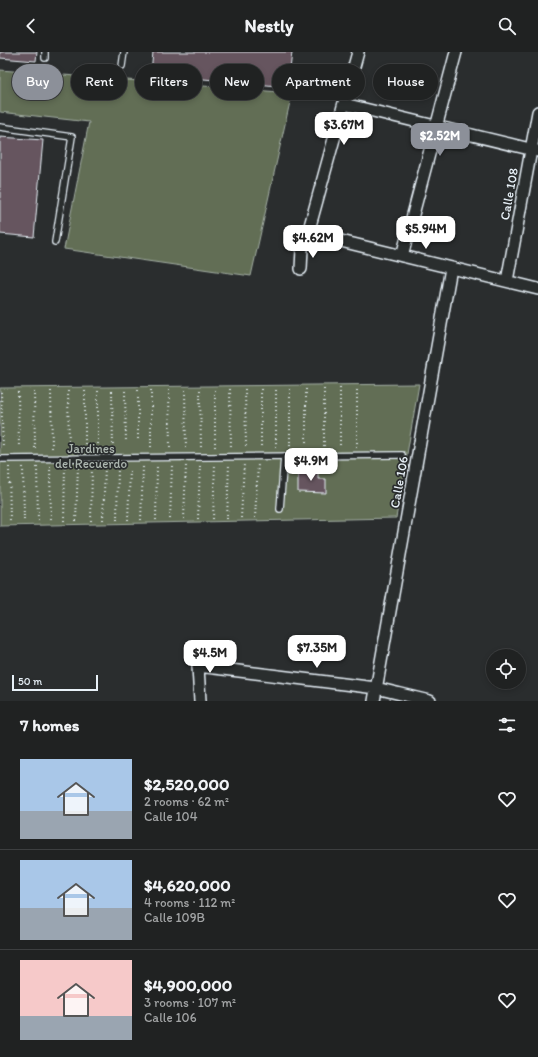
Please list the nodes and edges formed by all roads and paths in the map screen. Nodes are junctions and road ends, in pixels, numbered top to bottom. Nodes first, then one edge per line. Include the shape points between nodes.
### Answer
1 (45, 52) edge
2 (124, 52) edge
3 (358, 52) edge
4 (456, 52) edge
5 (44, 58) dead end
6 (122, 64) edge
7 (344, 104) junction
8 (538, 112) edge
9 (436, 126) junction
10 (0, 127) edge
11 (535, 150) edge
12 (308, 233) junction
13 (55, 242) dead end
14 (402, 256) junction
15 (451, 268) junction
16 (302, 269) dead end
17 (507, 281) junction
18 (538, 289) edge
19 (340, 388) dead end
20 (357, 388) dead end
21 (245, 389) dead end
22 (261, 389) dead end
23 (276, 389) dead end
24 (290, 389) dead end
25 (306, 389) dead end
26 (324, 389) dead end
27 (125, 390) dead end
28 (138, 390) dead end
29 (151, 390) dead end
30 (169, 390) dead end
31 (185, 390) dead end
32 (200, 390) dead end
33 (215, 390) dead end
34 (230, 390) dead end
35 (34, 391) dead end
36 (51, 391) dead end
37 (68, 391) dead end
38 (84, 391) dead end
39 (98, 391) dead end
40 (112, 391) dead end
41 (2, 392) dead end
42 (18, 392) dead end
43 (138, 442) dead end
44 (126, 443) dead end
45 (276, 447) dead end
46 (290, 447) dead end
47 (306, 447) dead end
48 (324, 447) dead end
49 (340, 447) dead end
50 (357, 447) dead end
51 (3, 448) dead end
52 (19, 448) dead end
53 (35, 448) dead end
54 (52, 448) dead end
55 (69, 448) dead end
56 (85, 448) dead end
57 (98, 448) dead end
58 (113, 448) dead end
59 (151, 448) dead end
60 (170, 448) dead end
61 (186, 448) dead end
62 (201, 448) dead end
63 (215, 448) dead end
64 (230, 448) dead end
65 (246, 448) dead end
66 (261, 448) dead end
67 (402, 455) dead end
68 (284, 456) junction
69 (0, 458) edge
70 (186, 464) dead end
71 (200, 464) dead end
72 (215, 464) dead end
73 (229, 464) dead end
74 (244, 464) dead end
75 (258, 464) dead end
76 (23, 465) dead end
77 (37, 465) dead end
78 (50, 465) dead end
79 (65, 465) dead end
80 (78, 465) dead end
81 (92, 465) dead end
82 (105, 465) dead end
83 (118, 465) dead end
84 (157, 465) dead end
85 (172, 465) dead end
86 (9, 466) dead end
87 (143, 467) dead end
88 (130, 470) dead end
89 (280, 509) dead end
90 (241, 518) dead end
91 (256, 518) dead end
92 (170, 519) dead end
93 (184, 519) dead end
94 (198, 519) dead end
95 (213, 519) dead end
96 (227, 519) dead end
97 (103, 520) dead end
98 (117, 520) dead end
99 (128, 520) dead end
100 (141, 520) dead end
101 (156, 520) dead end
102 (38, 521) dead end
103 (50, 521) dead end
104 (64, 521) dead end
105 (76, 521) dead end
106 (91, 521) dead end
107 (10, 522) dead end
108 (24, 522) dead end
109 (197, 649) dead end
110 (198, 666) junction
111 (376, 688) junction
112 (200, 701) edge
113 (374, 701) edge
114 (430, 701) edge

1 - 5 lane
2 - 6 lane
3 - 7 street
4 - 9 street
7 - 9 street
7 - 12 street
8 - 11 street, Calle 108
9 - 11 street
9 - 14 street
10 - 13 lane via 72,137
11 - 17 street, Calle 108
12 - 14 street
12 - 16 street via 302,249
14 - 15 street
15 - 17 street
15 - 111 street, Calle 106
17 - 18 street
19 - 49 path
20 - 50 path
21 - 65 path
22 - 66 path
23 - 45 path
24 - 46 path
25 - 47 path
26 - 48 path
27 - 44 path
28 - 43 path
29 - 59 path
30 - 60 path
31 - 61 path
32 - 62 path
33 - 63 path
34 - 64 path
35 - 53 path
36 - 54 path
37 - 55 path
38 - 56 path
39 - 57 path
40 - 58 path
41 - 51 path
42 - 52 path
67 - 68 lane
68 - 69 lane
68 - 89 lane
70 - 93 path
71 - 94 path
72 - 95 path
73 - 96 path
74 - 90 path
75 - 91 path
76 - 108 path
77 - 102 path
78 - 103 path
79 - 104 path
80 - 105 path
81 - 106 path
82 - 97 path
83 - 98 path
84 - 101 path
85 - 92 path
86 - 107 path
87 - 100 path
88 - 99 path
109 - 110 street
110 - 111 street
110 - 112 street
111 - 113 street, Calle 106
111 - 114 street

